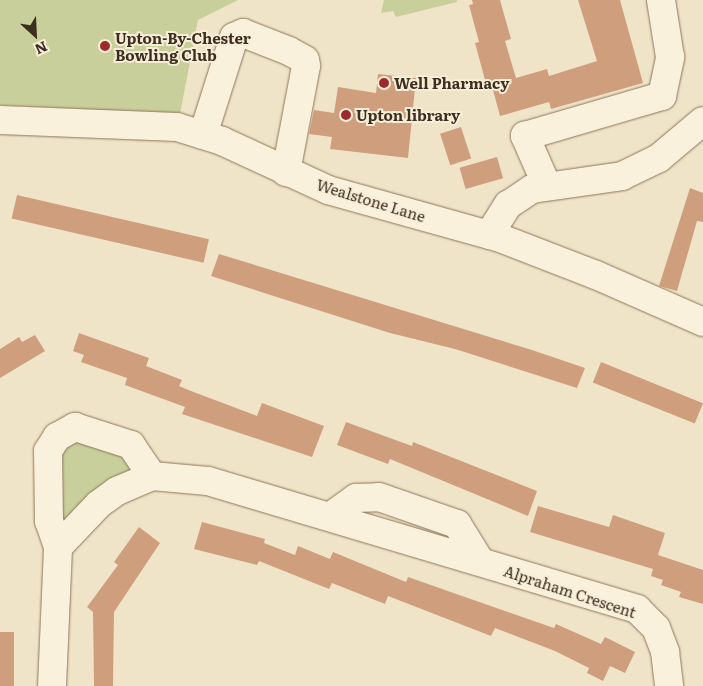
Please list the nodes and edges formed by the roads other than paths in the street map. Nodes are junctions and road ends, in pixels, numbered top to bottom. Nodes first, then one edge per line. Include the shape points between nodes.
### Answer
1 (661, 0) edge
2 (0, 120) edge
3 (703, 120) edge
4 (203, 136) junction
5 (286, 172) junction
6 (547, 186) junction
7 (489, 235) junction
8 (702, 319) edge
9 (152, 476) junction
10 (58, 547) junction
11 (52, 686) edge
12 (669, 686) edge

1 - 6 street via 670,57 662,96 525,136
2 - 4 street, Wealstone Lane via 177,127
3 - 6 street via 659,158 622,176
4 - 5 street, Wealstone Lane
4 - 5 street via 234,37 243,33 289,51 305,60 306,66
5 - 7 street, Wealstone Lane via 328,190
6 - 7 street via 532,188 508,205
7 - 8 street, Wealstone Lane
9 - 10 street, Alpraham Crescent via 117,491 99,504
9 - 10 street via 131,445 75,427 58,437 48,451 48,521
9 - 12 street, Alpraham Crescent via 208,481 637,609 656,628 665,652
10 - 11 street

